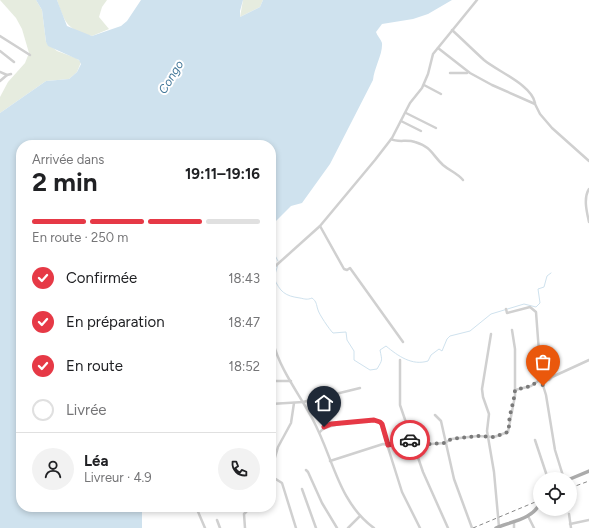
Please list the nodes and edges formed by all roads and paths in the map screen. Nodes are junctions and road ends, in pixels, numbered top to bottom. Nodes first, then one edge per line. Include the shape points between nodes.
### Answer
1 (477, 0) edge
2 (452, 30) junction
3 (0, 36) edge
4 (438, 48) junction
5 (0, 51) edge
6 (30, 55) dead end
7 (14, 62) dead end
8 (0, 72) edge
9 (450, 73) dead end
10 (470, 73) junction
11 (11, 74) dead end
12 (7, 75) junction
13 (0, 81) edge
14 (424, 85) junction
15 (441, 94) dead end
16 (535, 104) junction
17 (406, 113) junction
18 (402, 121) junction
19 (436, 128) dead end
20 (421, 131) dead end
21 (391, 139) junction
22 (589, 161) edge
23 (463, 180) dead end
24 (589, 189) edge
25 (589, 222) edge
26 (320, 226) junction
27 (276, 264) edge
28 (506, 309) dead end
29 (512, 330) dead end
30 (492, 334) dead end
31 (403, 342) dead end
32 (276, 350) edge
33 (400, 360) dead end
34 (589, 360) edge
35 (541, 379) junction
36 (276, 381) edge
37 (292, 381) junction
38 (360, 388) dead end
39 (515, 390) junction
40 (303, 402) junction
41 (294, 403) junction
42 (276, 404) edge
43 (435, 415) dead end
44 (320, 432) junction
45 (488, 436) junction
46 (412, 440) junction
47 (535, 440) dead end
48 (445, 443) junction
49 (388, 445) junction
50 (276, 452) edge
51 (330, 461) junction
52 (306, 470) dead end
53 (589, 470) edge
54 (546, 472) edge
55 (562, 472) edge
56 (577, 476) edge
57 (276, 479) edge
58 (302, 489) dead end
59 (198, 512) edge
60 (246, 512) edge
61 (533, 512) edge
62 (360, 516) junction
63 (528, 516) junction
64 (569, 516) edge
65 (217, 520) dead end
66 (589, 520) edge
67 (514, 521) junction
68 (570, 524) junction
69 (498, 527) edge
70 (205, 528) edge
71 (220, 528) edge
72 (245, 528) edge
73 (296, 528) edge
74 (316, 528) edge
75 (337, 528) edge
76 (348, 528) edge
77 (374, 528) edge
78 (420, 528) edge
79 (448, 528) edge
80 (472, 528) edge
81 (514, 528) edge
82 (534, 528) edge
83 (571, 528) edge

1 - 2 street
2 - 4 street
2 - 16 street via 485,61 518,82 534,99
3 - 6 street
4 - 10 street
4 - 14 street via 430,60
5 - 7 street
8 - 12 street
9 - 10 street
10 - 16 street
11 - 12 street
12 - 13 street
14 - 15 street
14 - 17 street
16 - 22 street via 552,128
17 - 18 street
17 - 19 street
18 - 20 street
18 - 21 street
21 - 23 street via 396,142 412,140 427,146 442,164
21 - 26 street
24 - 25 street via 586,204
26 - 27 street
26 - 31 street via 344,269 350,268
28 - 35 street via 507,313 530,307 535,310
29 - 39 street via 515,349
30 - 45 street via 482,389 489,414
32 - 37 street
33 - 46 street via 400,405
34 - 35 street via 549,380
35 - 39 street via 531,386
35 - 55 street
36 - 37 street
37 - 40 street
38 - 40 street
39 - 45 street via 509,430 494,437
40 - 41 street
40 - 44 street
41 - 42 street
41 - 50 street via 292,424
43 - 48 street via 441,421
44 - 49 street via 331,424 374,420 382,424
44 - 51 street
45 - 48 street via 451,439
45 - 69 street via 494,472
46 - 48 street via 417,445
46 - 49 street
46 - 79 street
47 - 54 street
48 - 80 street via 454,480
49 - 51 street via 354,451
49 - 78 street via 402,492
51 - 62 street via 346,498
52 - 75 street
53 - 56 main road
57 - 73 street via 282,483
58 - 74 street
59 - 70 street
60 - 72 street
61 - 63 main road
62 - 76 street
62 - 77 street
63 - 67 main road
63 - 82 street
64 - 68 street
65 - 71 street
66 - 68 street
67 - 69 main road
67 - 81 street
68 - 83 street

